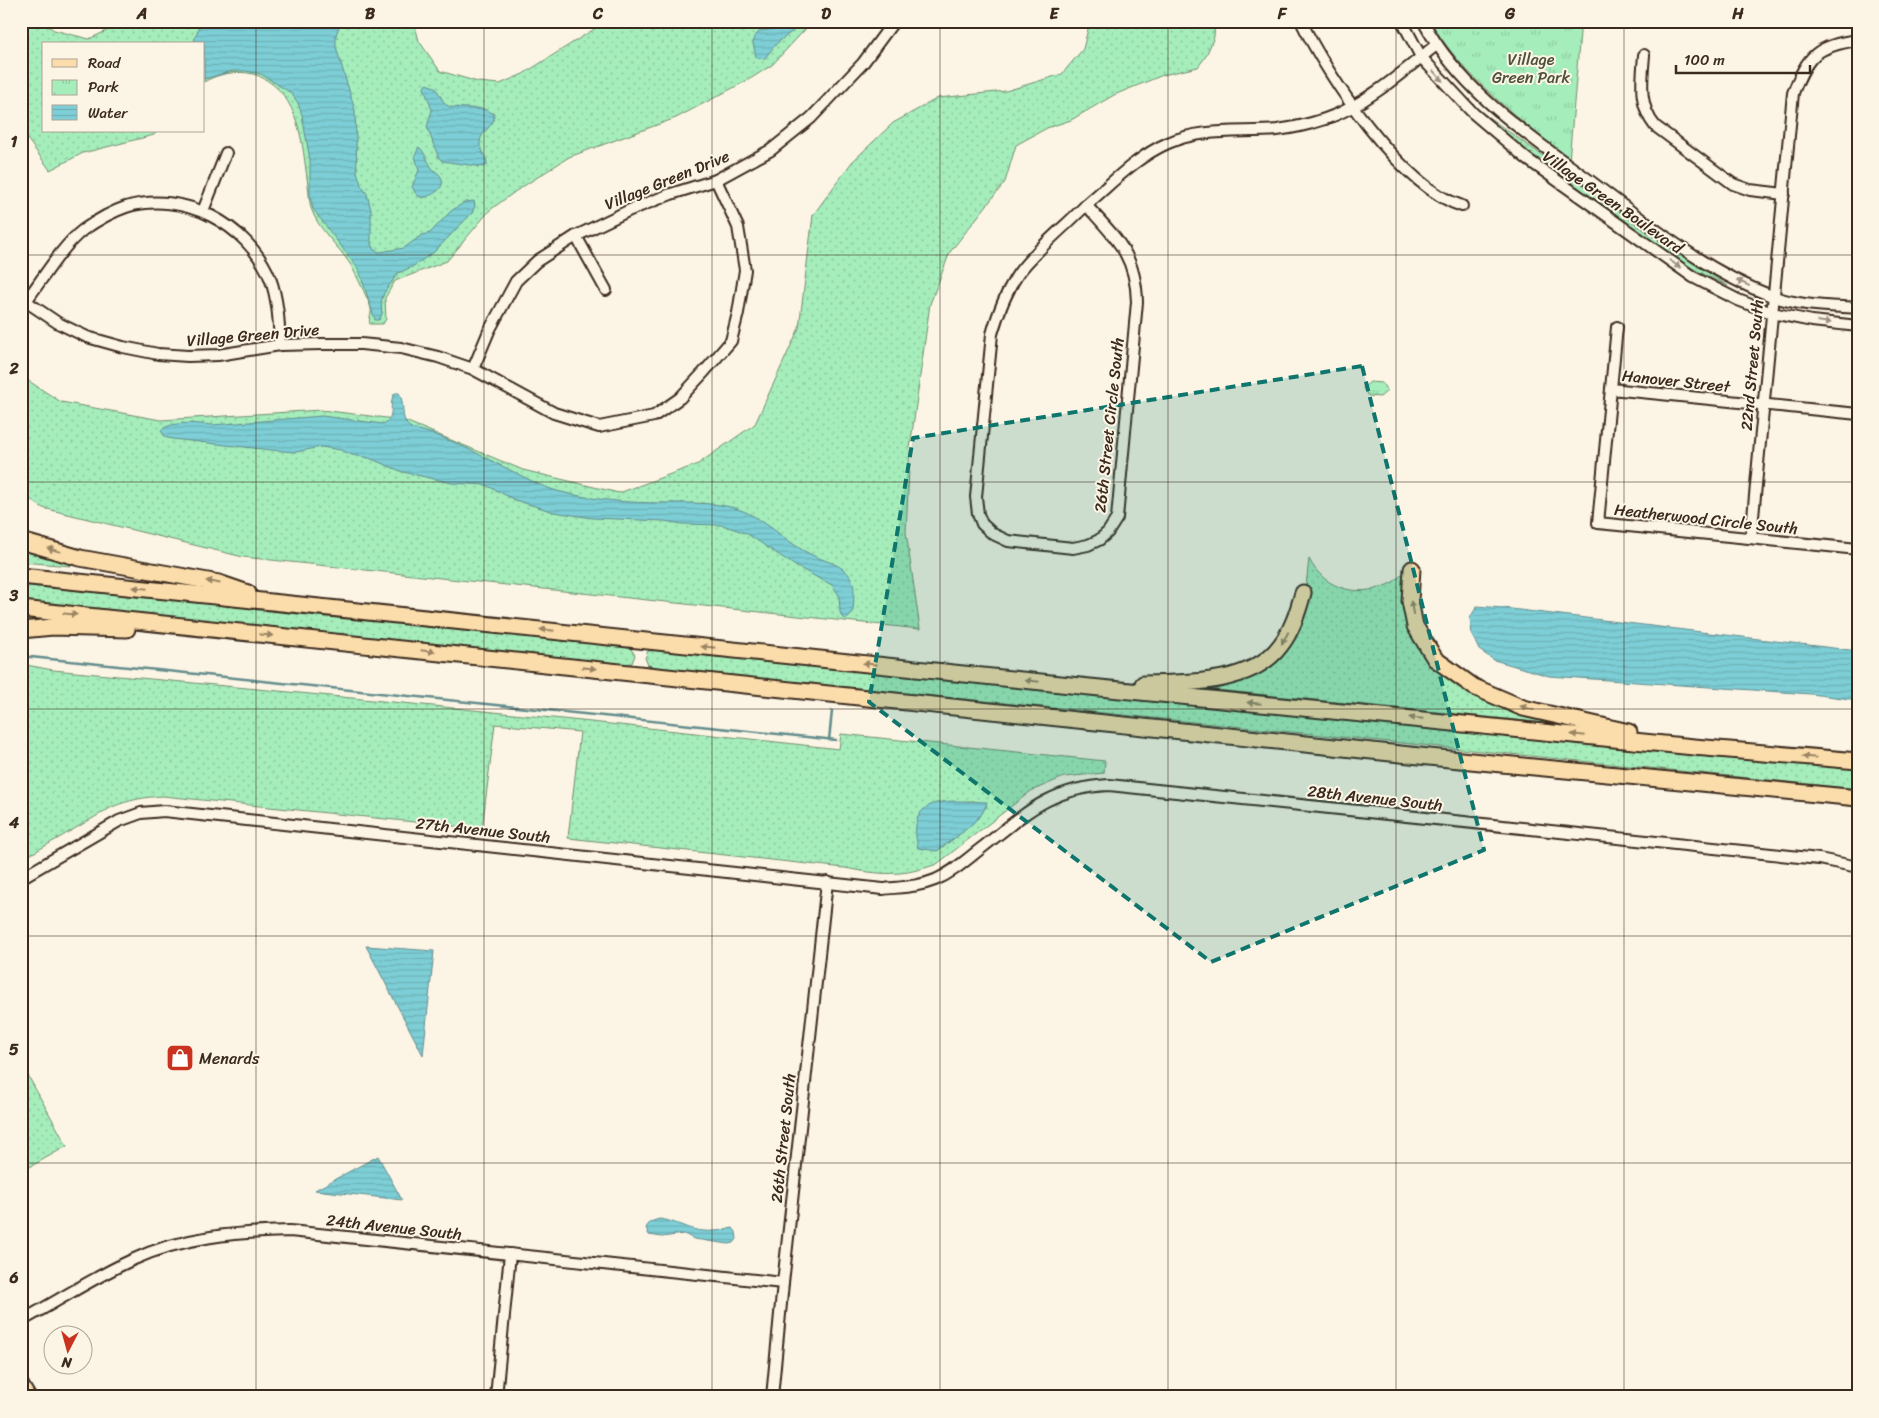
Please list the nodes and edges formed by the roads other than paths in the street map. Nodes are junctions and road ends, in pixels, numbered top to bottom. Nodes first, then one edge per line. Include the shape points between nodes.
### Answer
1 (894, 21) edge
2 (1301, 21) edge
3 (1402, 21) edge
4 (1422, 21) edge
5 (1858, 40) edge
6 (1436, 45) junction
7 (1644, 56) dead end
8 (1421, 57) junction
9 (1354, 106) junction
10 (226, 153) dead end
11 (716, 180) junction
12 (1784, 194) junction
13 (1086, 205) junction
14 (1462, 206) dead end
15 (203, 211) junction
16 (576, 236) junction
17 (606, 290) dead end
18 (1774, 297) junction
19 (24, 300) edge
20 (1858, 308) edge
21 (1772, 313) junction
22 (1858, 326) edge
23 (1617, 328) dead end
24 (280, 345) junction
25 (473, 369) junction
26 (1611, 389) junction
27 (1764, 405) junction
28 (1858, 414) edge
29 (1751, 538) junction
30 (21, 541) edge
31 (1858, 549) edge
32 (1412, 569) dead end
33 (21, 576) edge
34 (1303, 593) dead end
35 (276, 602) junction
36 (21, 609) edge
37 (21, 630) edge
38 (240, 632) junction
39 (1080, 686) junction
40 (1694, 747) junction
41 (1858, 761) edge
42 (1858, 798) edge
43 (1819, 860) junction
44 (1858, 860) edge
45 (1858, 866) edge
46 (954, 870) joint
47 (21, 878) edge
48 (826, 882) junction
49 (510, 1254) junction
50 (782, 1283) junction
51 (21, 1322) edge
52 (21, 1385) edge
53 (28, 1397) edge
54 (496, 1397) edge
55 (772, 1397) edge

1 - 11 street, Village Green Drive via 863,64 811,118 771,150
2 - 9 street via 1332,76
3 - 8 street, Village Green Boulevard
4 - 6 street
5 - 12 street, 22nd Street South via 1834,43 1815,54 1801,72 1793,93
6 - 8 street, 26th Street Circle South
18 -> 6 street via 1716,271 1521,130 1483,98
7 - 12 street via 1643,105 1655,126 1733,184 1750,190
8 - 9 street, 26th Street Circle South
8 -> 21 street, Village Green Boulevard via 1473,113 1527,159 1693,277
9 - 13 street, 26th Street Circle South via 1302,126 1214,132 1168,143 1143,156
9 - 14 street via 1369,128 1420,181 1444,199
10 - 15 street
11 - 16 street, Village Green Drive via 670,194
11 - 25 street via 738,227 745,270 731,341 680,398 654,416 599,427 554,412
12 - 18 street, 22nd Street South
13 - 13 street, 26th Street Circle South via 1121,244 1137,287 1116,518 1108,532 1088,545 1073,548 1008,541 982,524 976,497 992,334 996,318 1019,274
15 - 19 street via 154,203 127,207 104,217 81,232
15 - 24 street via 241,235 259,256 270,279 277,307
16 - 17 street
16 - 25 street, Village Green Drive via 537,261 516,281
18 - 20 street
18 - 21 street, 22nd Street South
19 - 24 street, Village Green Drive via 58,323 87,336 158,354 218,355
21 -> 22 street, Village Green Boulevard
21 - 27 street, 22nd Street South
23 - 26 street, Heatherwood Circle South
24 - 25 street, Village Green Drive via 361,344 401,348
26 - 27 street, Hanover Street
26 - 29 street, Heatherwood Circle South via 1598,523
27 - 28 street, Hanover Street
27 - 29 street, 22nd Street South
29 - 31 street, Heatherwood Circle South
35 -> 30 highway via 218,583 80,558
40 -> 32 highway via 1523,708 1474,687 1434,659 1416,626 1410,601
35 -> 33 highway
34 -> 39 highway via 1296,618 1280,647 1256,668 1210,681
39 -> 35 highway
36 -> 38 highway
37 - 38 highway
38 -> 42 highway via 1429,757
40 -> 39 highway
41 -> 40 highway
43 - 44 street, 28th Avenue South
43 - 45 street, 28th Avenue South
43 - 46 street, 28th Avenue South via 1109,785 1072,790 1037,805
46 - 48 street, 27th Avenue South via 913,886 883,889
47 - 48 street, 27th Avenue South via 119,821 141,813 164,811
48 - 50 street, 26th Street South
49 - 50 street, 24th Avenue South
49 - 51 street, 24th Avenue South via 290,1231 209,1237 163,1248 133,1260
49 - 54 street
50 - 55 street, 26th Street South
52 - 53 main road

